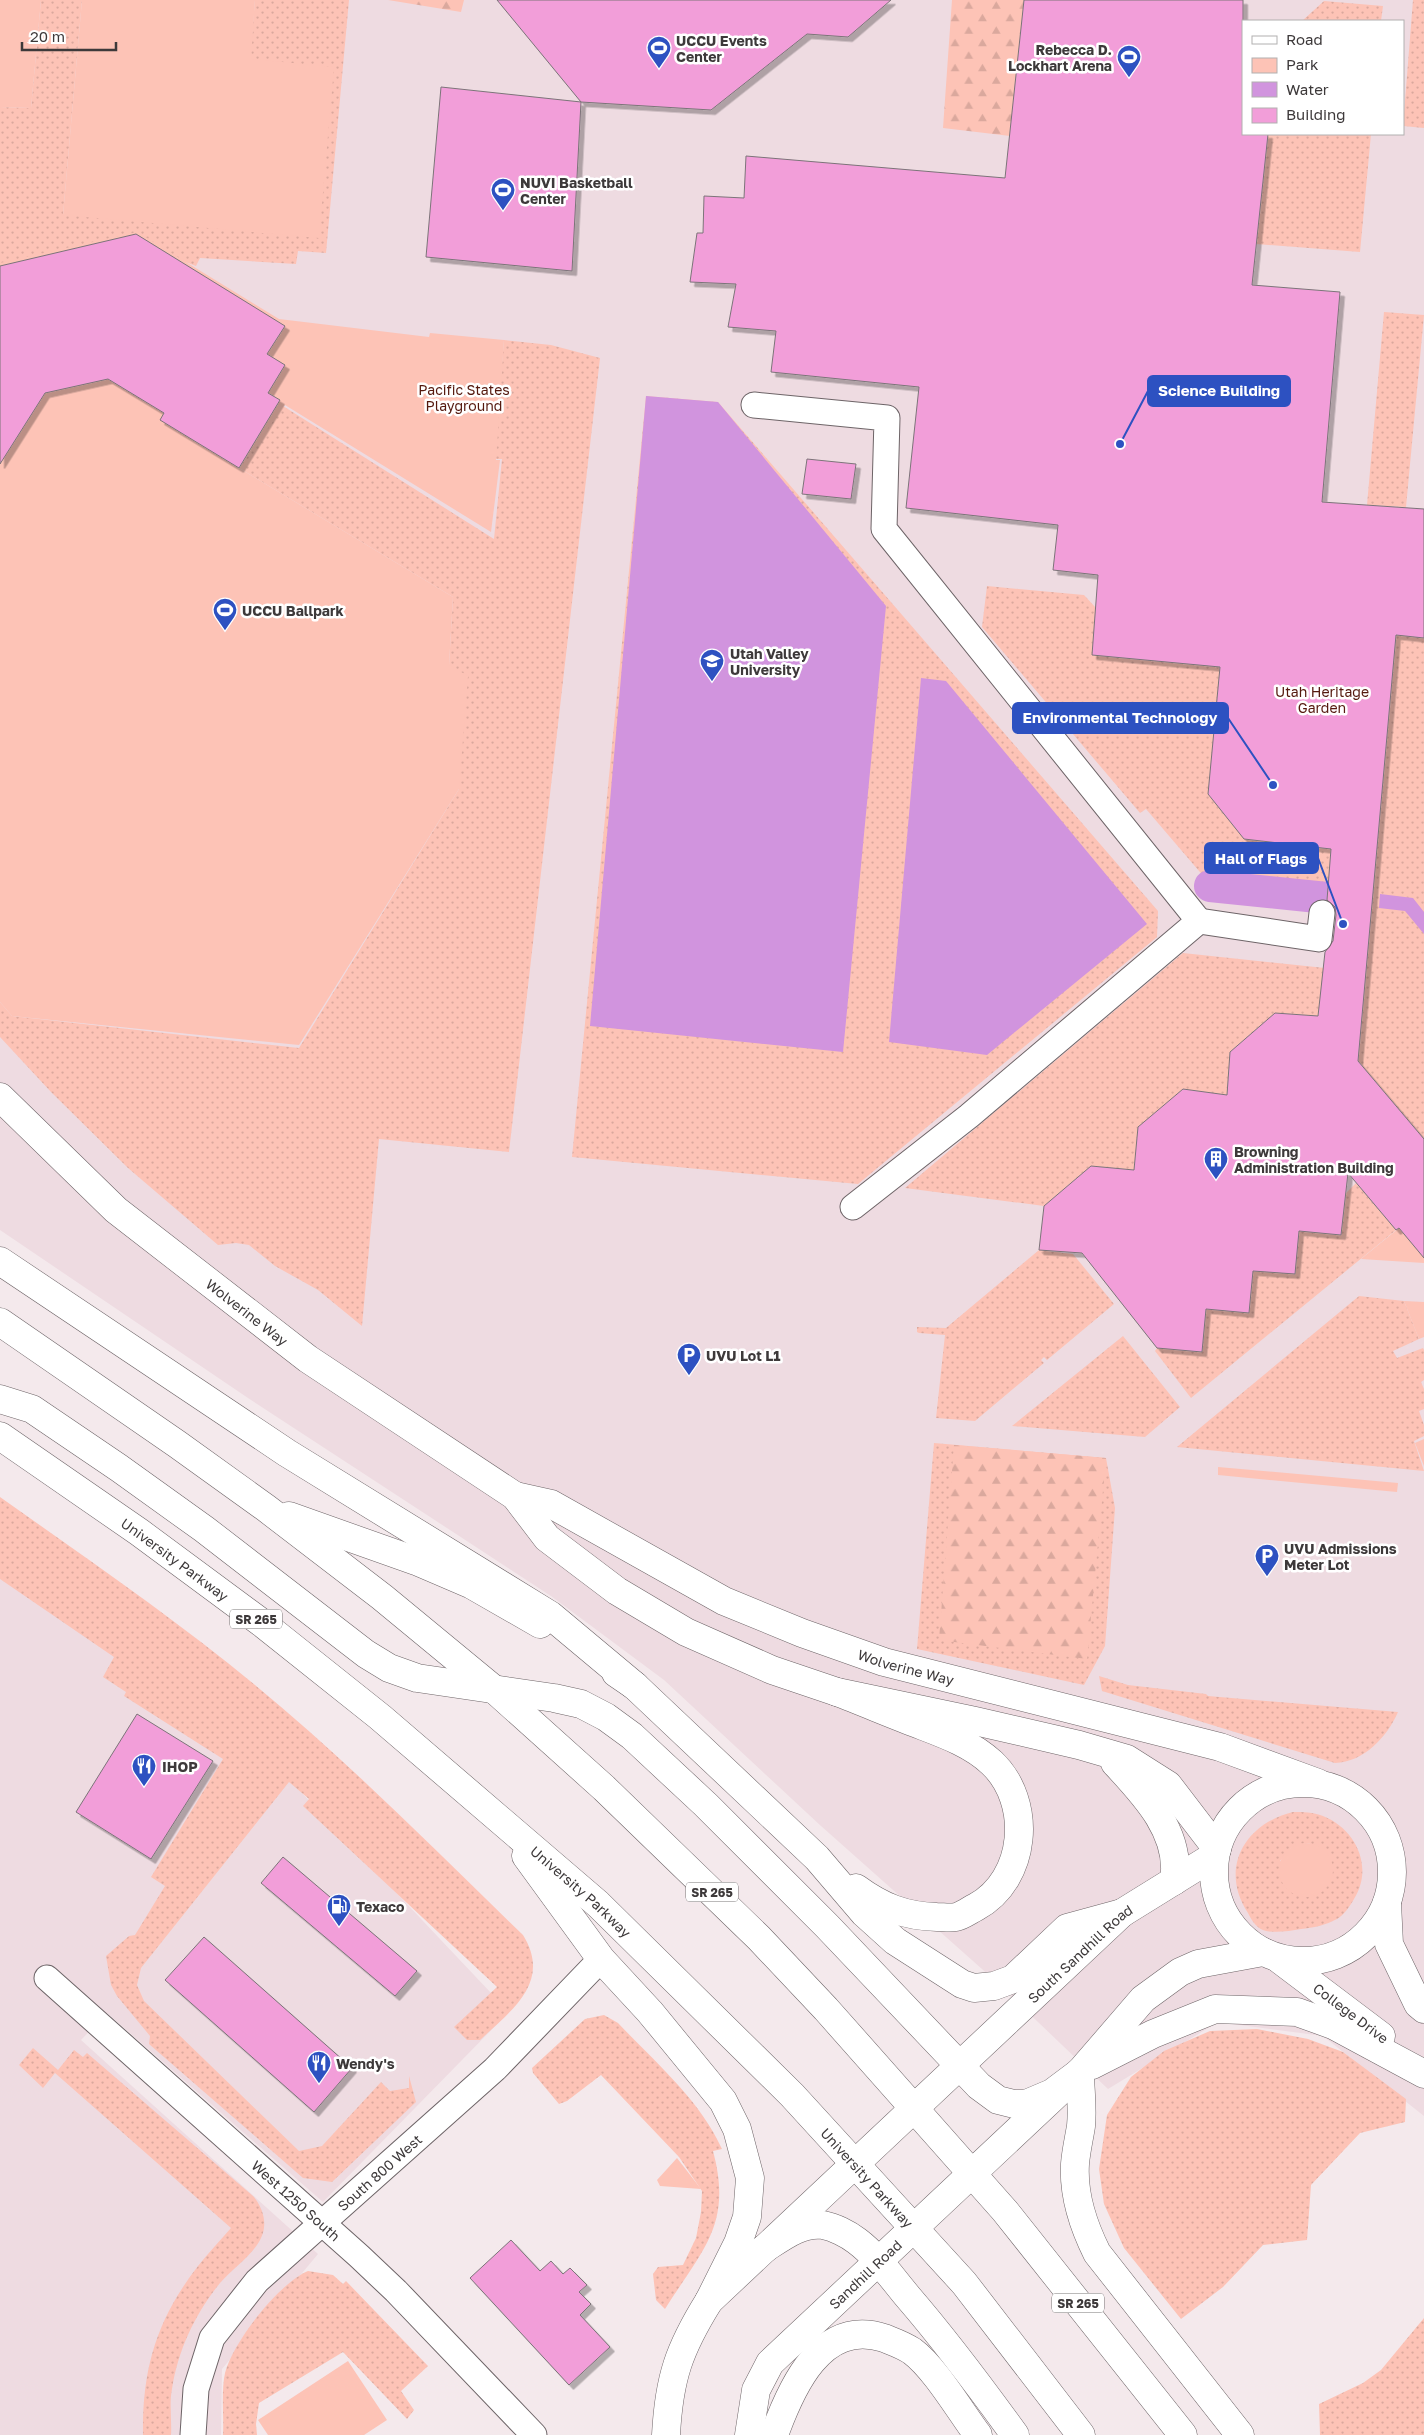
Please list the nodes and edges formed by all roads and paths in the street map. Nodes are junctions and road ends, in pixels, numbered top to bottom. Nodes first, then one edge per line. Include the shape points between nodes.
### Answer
1 (754, 405) dead end
2 (1322, 913) dead end
3 (1199, 921) junction
4 (0, 1097) edge
5 (853, 1207) dead end
6 (0, 1261) edge
7 (0, 1322) edge
8 (0, 1399) edge
9 (0, 1436) edge
10 (516, 1496) junction
11 (266, 1508) junction
12 (635, 1686) junction
13 (496, 1691) junction
14 (837, 1692) junction
15 (1106, 1752) junction
16 (1318, 1783) junction
17 (499, 1819) junction
18 (1216, 1853) junction
19 (817, 1858) junction
20 (1174, 1881) junction
21 (1389, 1900) junction
22 (1122, 1913) junction
23 (1271, 1955) junction
24 (601, 1959) junction
25 (47, 1978) dead end
26 (1424, 2009) edge
27 (958, 2066) junction
28 (1424, 2068) edge
29 (1080, 2072) junction
30 (1424, 2074) edge
31 (914, 2108) junction
32 (855, 2164) junction
33 (971, 2172) junction
34 (321, 2223) junction
35 (913, 2227) junction
36 (764, 2249) junction
37 (878, 2260) junction
38 (709, 2301) junction
39 (193, 2435) edge
40 (534, 2435) edge
41 (666, 2435) edge
42 (749, 2435) edge
43 (774, 2435) edge
44 (978, 2435) edge
45 (1015, 2435) edge
46 (1081, 2435) edge
47 (1183, 2435) edge
48 (1240, 2435) edge

1 - 3 street via 887,418 884,529
2 - 3 street via 1319,939
3 - 5 street via 970,1116
4 - 10 main road, Wolverine Way via 116,1210 308,1360
6 - 12 main road via 287,1453 550,1615
7 - 11 main road, SR 265
8 - 13 main road via 32,1409 118,1468 389,1668 418,1678
9 - 17 main road, University Parkway / SR 265 via 262,1624 380,1717
10 - 14 main road, Wolverine Way via 547,1538 634,1601 686,1632 772,1670
10 - 16 main road, Wolverine Way via 551,1504 724,1601 802,1633 884,1662 1220,1747
11 - 12 main road via 416,1561 472,1585 543,1625
11 - 13 main road, SR 265 via 382,1597
12 - 19 main road
13 - 27 main road via 581,1704 632,1736 827,1926
13 - 31 main road, SR 265 via 604,1788 759,1938
14 - 15 main road, Wolverine Way via 976,1720
14 - 19 main road via 948,1736 992,1762 1017,1804 1020,1819 1018,1845 997,1892 956,1917 922,1917 893,1911
15 - 18 main road, Wolverine Way via 1126,1759 1168,1785
15 - 20 main road via 1147,1799 1162,1823 1174,1847
16 - 18 main road via 1278,1785 1259,1793 1230,1819
16 - 21 main road, Wolverine Way via 1340,1790 1367,1808 1385,1834 1393,1865
17 - 24 main road
17 - 32 main road, University Parkway / SR 265 via 598,1904 696,1998
18 - 20 main road, South Sandhill Road
18 - 23 main road, College Drive via 1214,1885 1223,1912 1240,1935
19 - 22 main road via 864,1913 895,1941 962,1984 974,1988 994,1986 1012,1979 1066,1928
20 - 22 main road, South Sandhill Road
21 - 23 main road via 1378,1922 1359,1943 1334,1956 1307,1962
21 - 26 main road via 1389,1944 1418,2004
22 - 27 main road, South Sandhill Road
23 - 28 main road, College Drive
23 - 29 main road via 1198,1964 1180,1972 1143,1999
24 - 34 street, South 800 West via 495,2069
24 - 38 main road via 650,2012 723,2101 738,2129 750,2178 747,2217 738,2243
25 - 34 street, West 1250 South
27 - 29 main road via 998,2100 1014,2104 1040,2100
27 - 31 main road
29 - 30 main road via 1153,2034 1215,2009 1297,2012 1332,2025
29 - 33 main road, Sandhill Road
29 - 48 main road via 1081,2125 1075,2180 1085,2230 1097,2253
31 - 32 main road
31 - 33 main road, SR 265
32 - 35 main road, University Parkway / SR 265
32 - 36 main road
33 - 35 main road, Sandhill Road
33 - 47 main road, SR 265
34 - 39 street, South 800 West via 257,2282 212,2338 196,2389
34 - 40 street, West 1250 South via 396,2291
35 - 37 main road, Sandhill Road
35 - 46 main road, University Parkway / SR 265 via 964,2283
36 - 37 main road via 787,2234 821,2225 856,2240
36 - 38 main road
37 - 42 main road, Sandhill Road via 770,2363 756,2390
37 - 45 main road via 943,2338
38 - 41 main road via 688,2336 674,2371
43 - 44 main road via 784,2408 808,2365 833,2343 860,2334 899,2343 912,2352 925,2364

